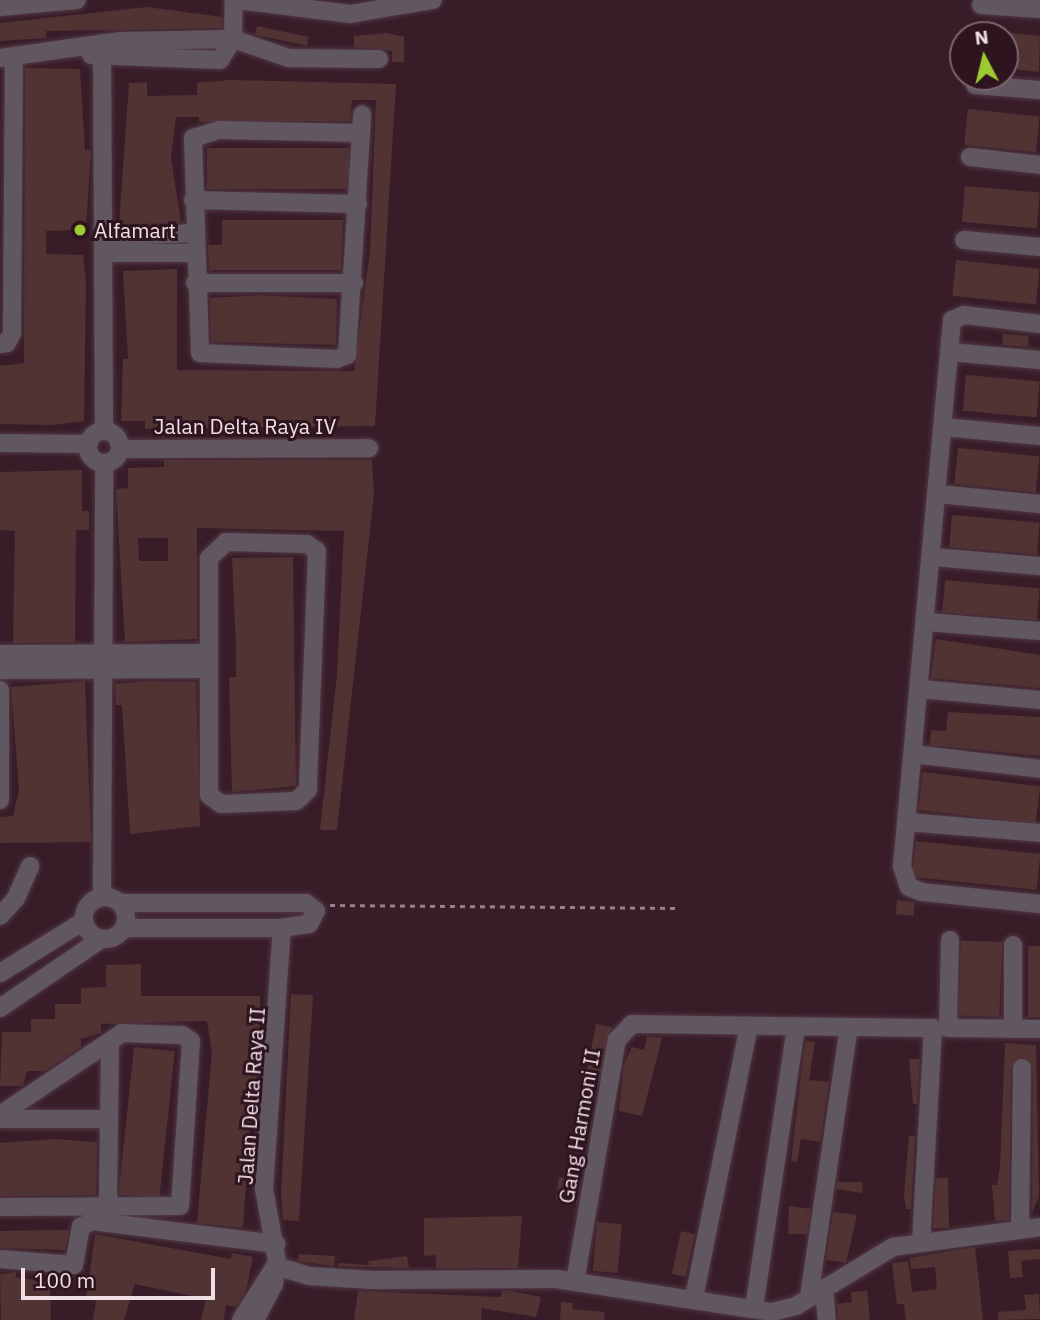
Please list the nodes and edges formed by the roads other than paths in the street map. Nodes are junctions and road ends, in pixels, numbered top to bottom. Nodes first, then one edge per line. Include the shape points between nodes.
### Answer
1 (70, 0) edge
2 (77, 0) edge
3 (236, 0) edge
4 (433, 0) edge
5 (391, 5) edge
6 (981, 5) dead end
7 (0, 7) edge
8 (1040, 9) edge
9 (233, 39) junction
10 (102, 51) junction
11 (7, 58) edge
12 (379, 59) dead end
13 (1019, 88) edge
14 (1040, 90) edge
15 (362, 114) dead end
16 (360, 132) junction
17 (971, 158) dead end
18 (1040, 165) edge
19 (7, 197) edge
20 (193, 200) junction
21 (358, 204) junction
22 (194, 233) junction
23 (964, 240) dead end
24 (103, 245) junction
25 (1040, 247) edge
26 (194, 253) junction
27 (7, 271) edge
28 (195, 283) junction
29 (354, 283) junction
30 (1040, 324) edge
31 (4, 344) edge
32 (950, 352) junction
33 (1040, 360) edge
34 (943, 427) junction
35 (104, 430) junction
36 (1040, 436) edge
37 (0, 443) edge
38 (88, 444) junction
39 (369, 448) dead end
40 (121, 449) junction
41 (104, 463) junction
42 (939, 494) junction
43 (1040, 504) edge
44 (933, 557) junction
45 (1040, 566) edge
46 (927, 622) junction
47 (1040, 631) edge
48 (0, 654) edge
49 (208, 661) junction
50 (104, 662) junction
51 (0, 670) edge
52 (920, 689) junction
53 (0, 690) edge
54 (1040, 700) edge
55 (0, 724) edge
56 (913, 754) junction
57 (1040, 769) edge
58 (0, 800) edge
59 (907, 822) junction
60 (1040, 832) edge
61 (30, 866) dead end
62 (102, 897) junction
63 (121, 903) junction
64 (1040, 904) edge
65 (0, 916) edge
66 (84, 921) junction
67 (124, 928) junction
68 (282, 928) junction
69 (101, 939) junction
70 (950, 940) dead end
71 (1013, 945) dead end
72 (0, 973) edge
73 (0, 1008) edge
74 (749, 1026) junction
75 (796, 1027) junction
76 (849, 1027) junction
77 (1013, 1029) junction
78 (1040, 1029) edge
79 (110, 1045) junction
80 (1022, 1068) dead end
81 (0, 1117) edge
82 (109, 1119) junction
83 (108, 1205) junction
84 (0, 1207) edge
85 (1040, 1227) edge
86 (1020, 1229) junction
87 (922, 1240) junction
88 (277, 1244) junction
89 (0, 1259) edge
90 (275, 1266) junction
91 (575, 1282) junction
92 (694, 1298) junction
93 (807, 1303) edge
94 (754, 1308) junction
95 (241, 1320) edge
96 (255, 1320) edge
97 (827, 1320) edge

1 - 2 street
1 - 7 street
3 - 5 street via 341,14
3 - 9 street
4 - 5 street
6 - 8 street
9 - 10 street via 228,54 218,61
9 - 12 street via 289,58
10 - 11 street
10 - 24 street
11 - 19 street
13 - 14 street
15 - 16 street
16 - 20 street via 199,133 192,141
16 - 21 street
17 - 18 street
19 - 27 street
20 - 21 street
20 - 22 street
21 - 29 street
22 - 24 street
22 - 26 street
23 - 25 street
24 - 26 street
24 - 35 street
26 - 28 street
27 - 31 street
28 - 29 street
28 - 29 street via 200,353 337,359 350,349
30 - 32 street via 956,317
32 - 33 street
32 - 34 street
34 - 36 street
34 - 42 street
35 - 38 street
35 - 40 street via 115,434
37 - 38 street
38 - 41 street via 90,455
39 - 40 street, Jalan Delta Raya IV
40 - 41 street
41 - 50 street
42 - 43 street
42 - 44 street
44 - 45 street
44 - 46 street
46 - 47 street
46 - 52 street
48 - 50 street
49 - 49 street via 211,799 221,804 301,798 308,790 318,558 313,548 218,545 209,558
49 - 50 street
50 - 51 street
50 - 62 street
52 - 54 street
52 - 56 street
53 - 55 street
55 - 58 street
56 - 57 street
56 - 59 street
59 - 60 street
59 - 64 street via 902,866 909,887
61 - 65 street via 16,898
62 - 63 street
62 - 66 street via 86,908
63 - 67 street
63 - 68 street via 313,907 314,921
66 - 69 street
66 - 72 street
67 - 68 street
67 - 69 street via 115,937
68 - 88 street, Jalan Delta Raya II via 264,1189
69 - 73 street
70 - 77 street via 948,1028
71 - 77 street
74 - 75 street, Gang Harmoni II
74 - 91 street, Gang Harmoni II via 632,1024 620,1032
74 - 92 street
75 - 76 street, Gang Harmoni II
75 - 94 street
76 - 87 street, Gang Harmoni II via 933,1028
76 - 93 street
77 - 78 street
79 - 81 street
79 - 82 street
79 - 83 street via 125,1033 183,1035 191,1041 182,1203 172,1208
80 - 86 street
81 - 82 street
82 - 83 street
83 - 84 street
85 - 86 street
86 - 87 street
87 - 93 street via 876,1254
88 - 89 street via 92,1221 81,1227 74,1265
88 - 90 street, Jalan Delta Raya II
90 - 91 street via 309,1276 359,1279
90 - 95 street, Jalan Delta Raya II
90 - 96 street, Jalan Delta Raya II via 274,1284
91 - 92 street
92 - 94 street
93 - 94 street via 772,1312
93 - 97 street

